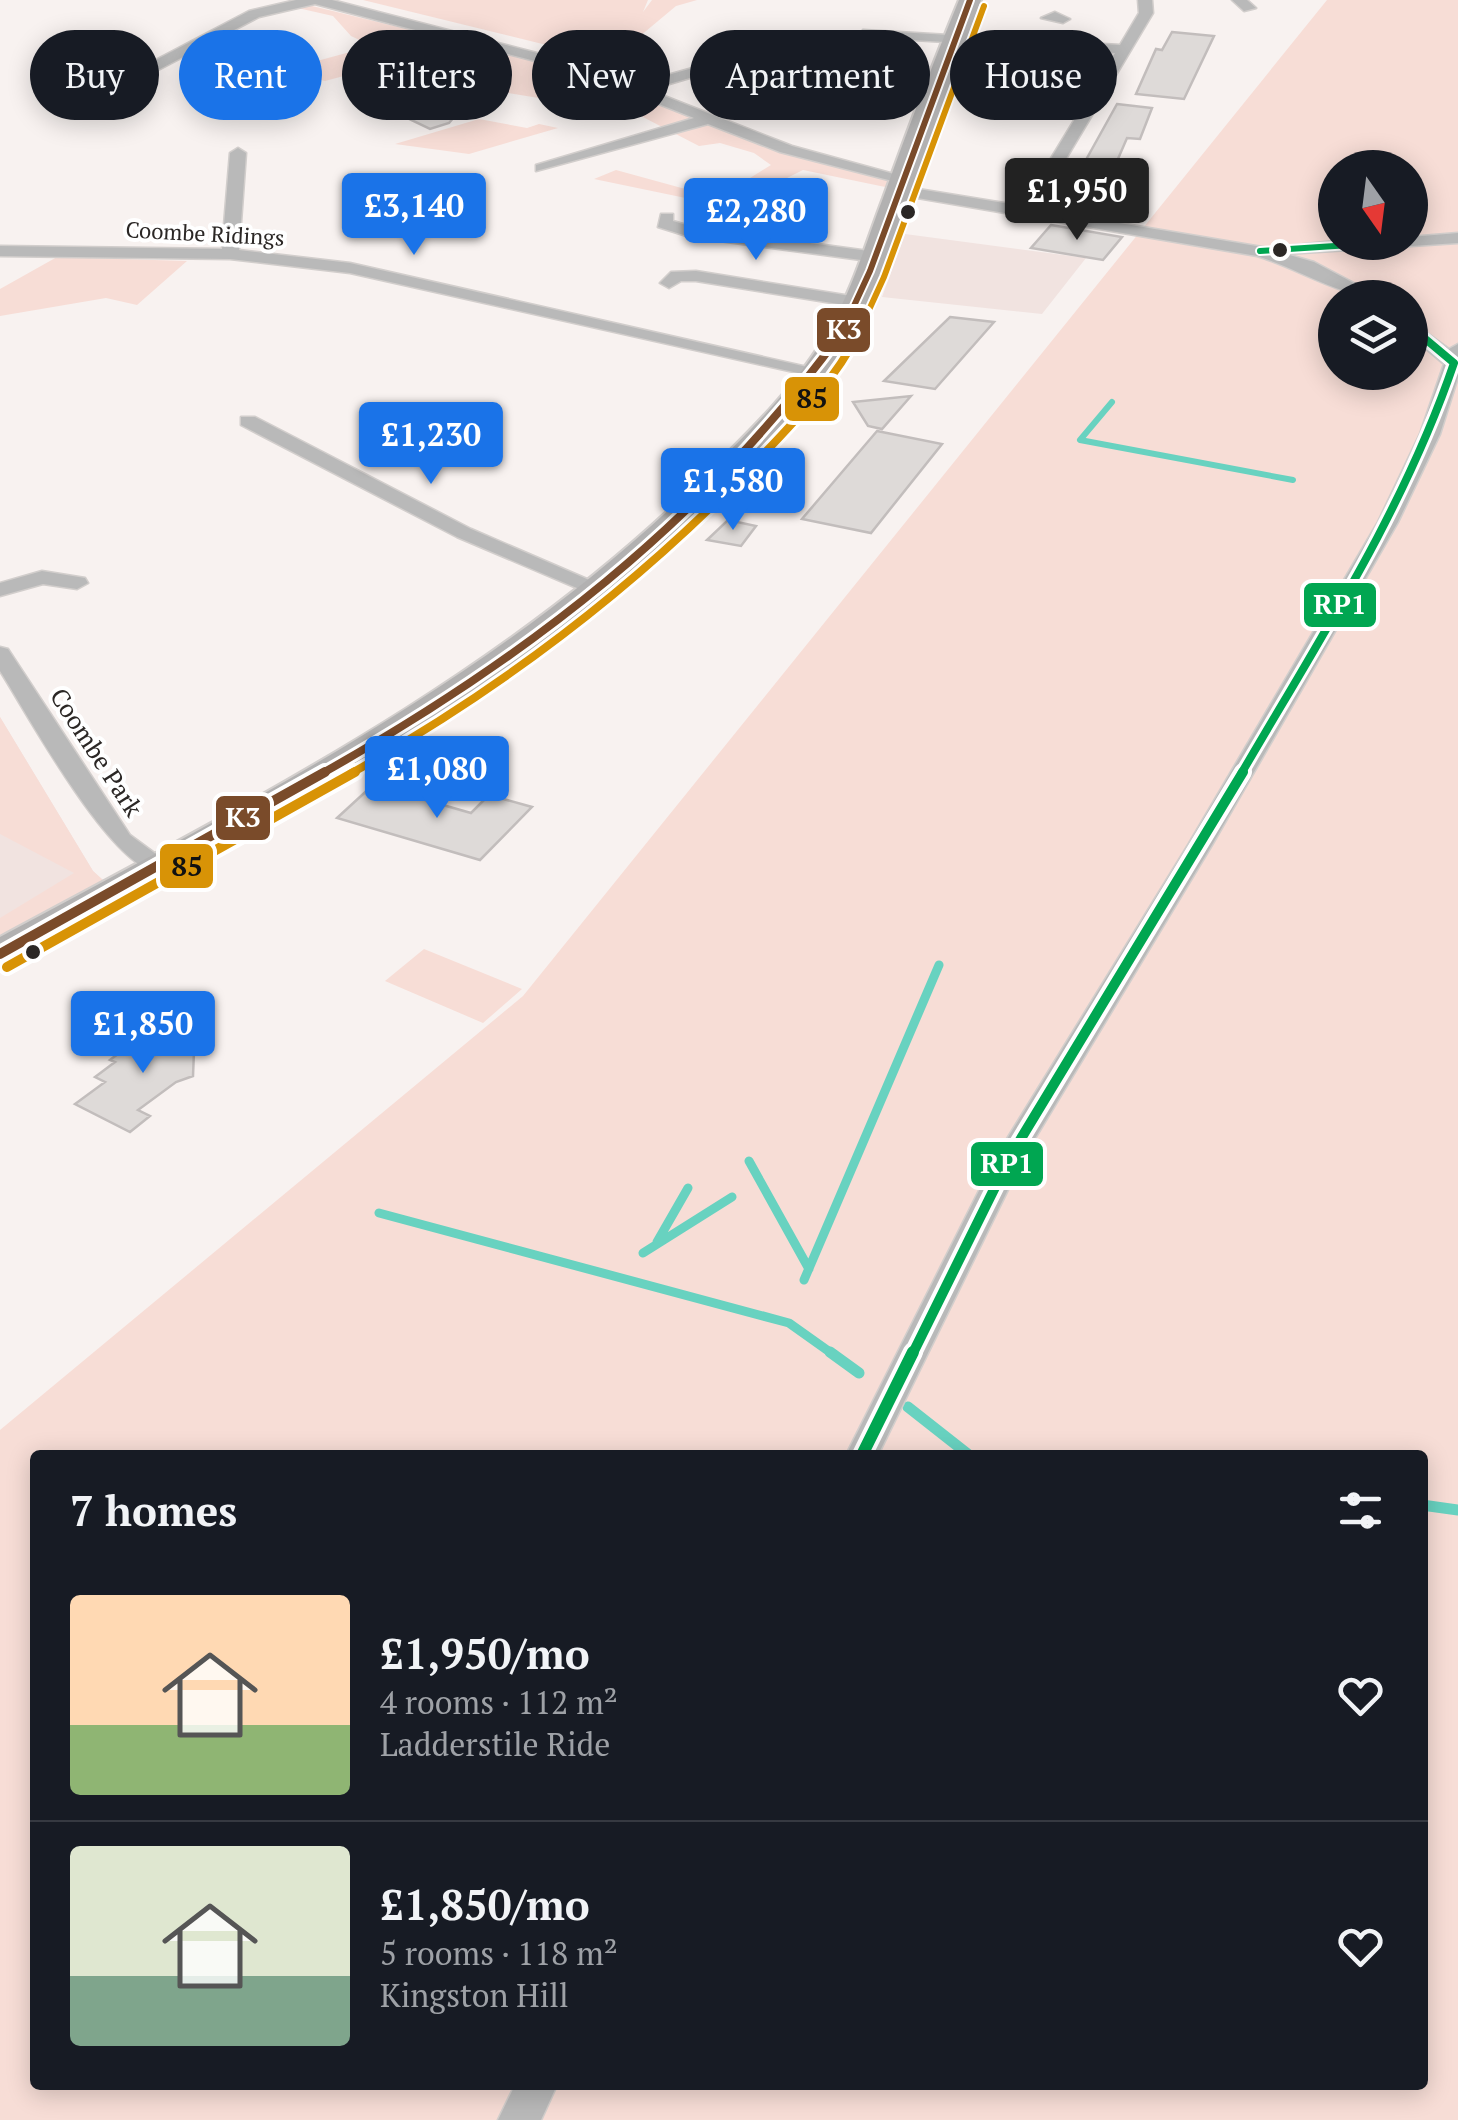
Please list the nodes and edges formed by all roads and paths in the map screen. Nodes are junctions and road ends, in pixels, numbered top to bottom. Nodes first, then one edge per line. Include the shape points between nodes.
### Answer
1 (315, 0) edge
2 (970, 0) edge
3 (1145, 1) edge
4 (1084, 15) dead end
5 (958, 30) edge
6 (1038, 30) edge
7 (1117, 49) edge
8 (1122, 49) junction
9 (950, 53) edge
10 (532, 54) edge
11 (159, 64) edge
12 (705, 120) edge
13 (717, 120) edge
14 (238, 153) dead end
15 (542, 168) dead end
16 (902, 185) junction
17 (1027, 211) junction
18 (667, 216) dead end
19 (1458, 238) edge
20 (1428, 240) edge
21 (1318, 247) edge
22 (0, 251) edge
23 (1260, 251) junction
24 (230, 254) junction
25 (876, 257) junction
26 (1337, 280) edge
27 (669, 283) dead end
28 (858, 302) junction
29 (1428, 338) edge
30 (1456, 356) edge
31 (816, 371) junction
32 (248, 421) dead end
33 (77, 583) dead end
34 (0, 590) edge
35 (599, 590) junction
36 (0, 654) edge
37 (159, 868) junction
38 (0, 954) edge
39 (864, 1450) edge
40 (535, 2090) edge
41 (518, 2120) edge

1 - 10 street
1 - 11 street via 254,14
2 - 5 main road
3 - 8 street via 1146,13
4 - 6 street via 1050,16
7 - 8 street
8 - 17 street
9 - 16 main road
12 - 15 street
13 - 16 street
14 - 24 street
16 - 17 street
16 - 25 main road
17 - 23 street
18 - 25 street via 664,223 690,232
19 - 20 street
21 - 23 street
22 - 24 street, Coombe Ridings
23 - 26 street
24 - 31 street, Coombe Ridings via 350,268
25 - 28 main road
27 - 28 street via 696,276
28 - 31 main road
29 - 30 street
30 - 39 street via 1430,434 1388,522 1011,1155
31 - 35 main road via 702,501
32 - 35 street via 464,533
33 - 34 street via 43,569
35 - 37 main road via 388,733
36 - 37 street, Coombe Park via 121,840
37 - 38 main road
40 - 41 street

